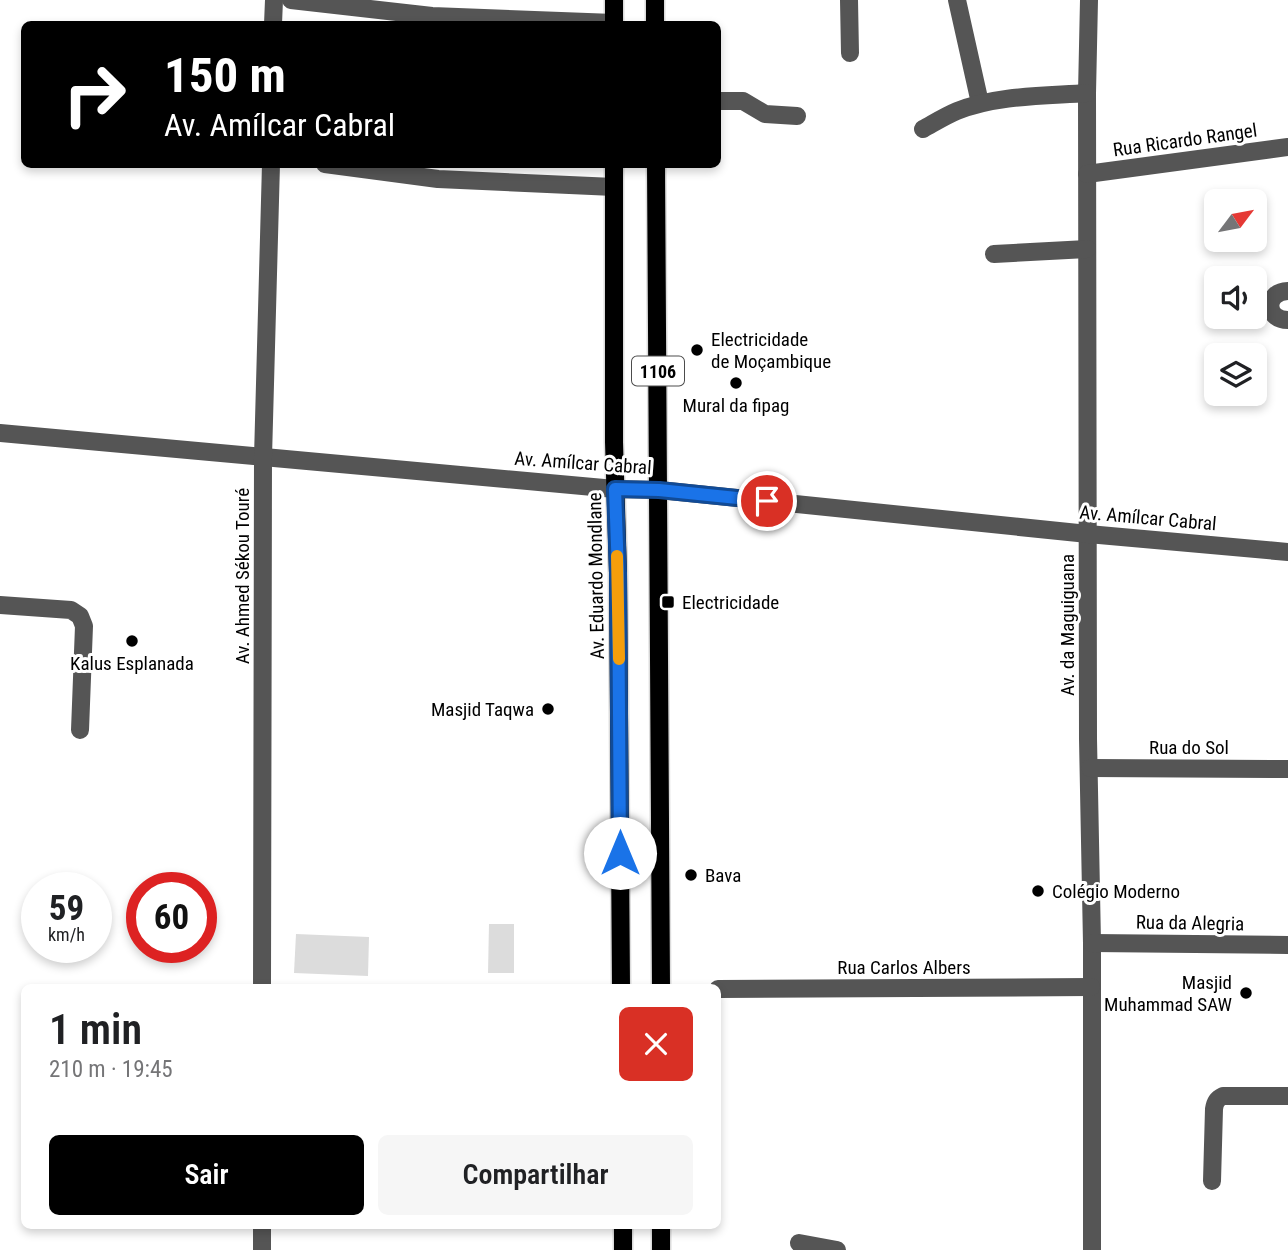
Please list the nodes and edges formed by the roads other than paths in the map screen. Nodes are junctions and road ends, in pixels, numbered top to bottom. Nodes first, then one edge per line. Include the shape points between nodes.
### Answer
1 (274, 0) edge
2 (291, 0) edge
3 (614, 0) edge
4 (655, 0) edge
5 (849, 0) edge
6 (957, 0) edge
7 (1088, 0) edge
8 (273, 21) edge
9 (546, 21) edge
10 (614, 21) edge
11 (655, 21) edge
12 (850, 53) dead end
13 (1087, 93) junction
14 (721, 101) edge
15 (980, 103) junction
16 (797, 116) dead end
17 (923, 129) dead end
18 (1288, 147) edge
19 (271, 168) edge
20 (355, 168) edge
21 (614, 168) edge
22 (656, 168) edge
23 (1087, 174) junction
24 (614, 187) junction
25 (1087, 249) junction
26 (994, 254) dead end
27 (1288, 291) edge
28 (1288, 320) edge
29 (0, 433) edge
30 (263, 457) junction
31 (615, 489) junction
32 (659, 490) junction
33 (1088, 534) junction
34 (1288, 552) edge
35 (0, 606) edge
36 (80, 730) dead end
37 (1090, 768) junction
38 (1288, 769) edge
39 (1091, 943) junction
40 (1288, 945) edge
41 (262, 984) edge
42 (621, 984) edge
43 (661, 984) edge
44 (1091, 987) junction
45 (721, 989) edge
46 (1288, 1096) edge
47 (1212, 1181) dead end
48 (262, 1229) edge
49 (623, 1229) edge
50 (661, 1229) edge
51 (799, 1243) dead end
52 (262, 1250) edge
53 (623, 1250) edge
54 (661, 1250) edge
55 (837, 1250) edge
56 (1092, 1250) edge

1 - 8 street
2 - 9 street via 432,16
3 - 10 main road
4 - 11 main road
5 - 12 street
6 - 15 street
7 - 13 street, Av. da Maguiguana
13 - 15 street
13 - 23 street, Av. da Maguiguana
14 - 16 street via 743,102 765,114
15 - 17 street
18 - 23 street, Rua Ricardo Rangel
19 - 30 street, Av. Ahmed Sékou Touré
20 - 24 street via 438,179
21 - 24 main road, Av. Eduardo Mondlane / 1106
22 - 32 main road, 1106
23 - 25 street, Av. da Maguiguana
24 - 31 main road, Av. Eduardo Mondlane / 1106
25 - 26 street
25 - 33 street, Av. da Maguiguana
27 - 28 street via 1279,292 1270,304 1277,318
29 - 30 street, Av. Amílcar Cabral
30 - 31 street, Av. Amílcar Cabral
30 - 41 street, Av. Ahmed Sékou Touré
31 - 32 street, Av. Amílcar Cabral
31 - 42 main road, Av. Eduardo Mondlane / 1106
32 - 33 street, Av. Amílcar Cabral
32 - 43 main road, 1106
33 - 34 street, Av. Amílcar Cabral
33 - 37 street, Av. da Maguiguana
35 - 36 street via 71,610 80,617 84,626
37 - 38 street, Rua do Sol
37 - 39 street, Av. da Maguiguana
39 - 40 street, Rua da Alegria
39 - 44 street, Av. da Maguiguana
44 - 45 street, Rua Carlos Albers
44 - 56 street, Av. da Maguiguana
46 - 47 street via 1223,1096 1214,1103
48 - 52 street
49 - 53 main road
50 - 54 main road
51 - 55 street

